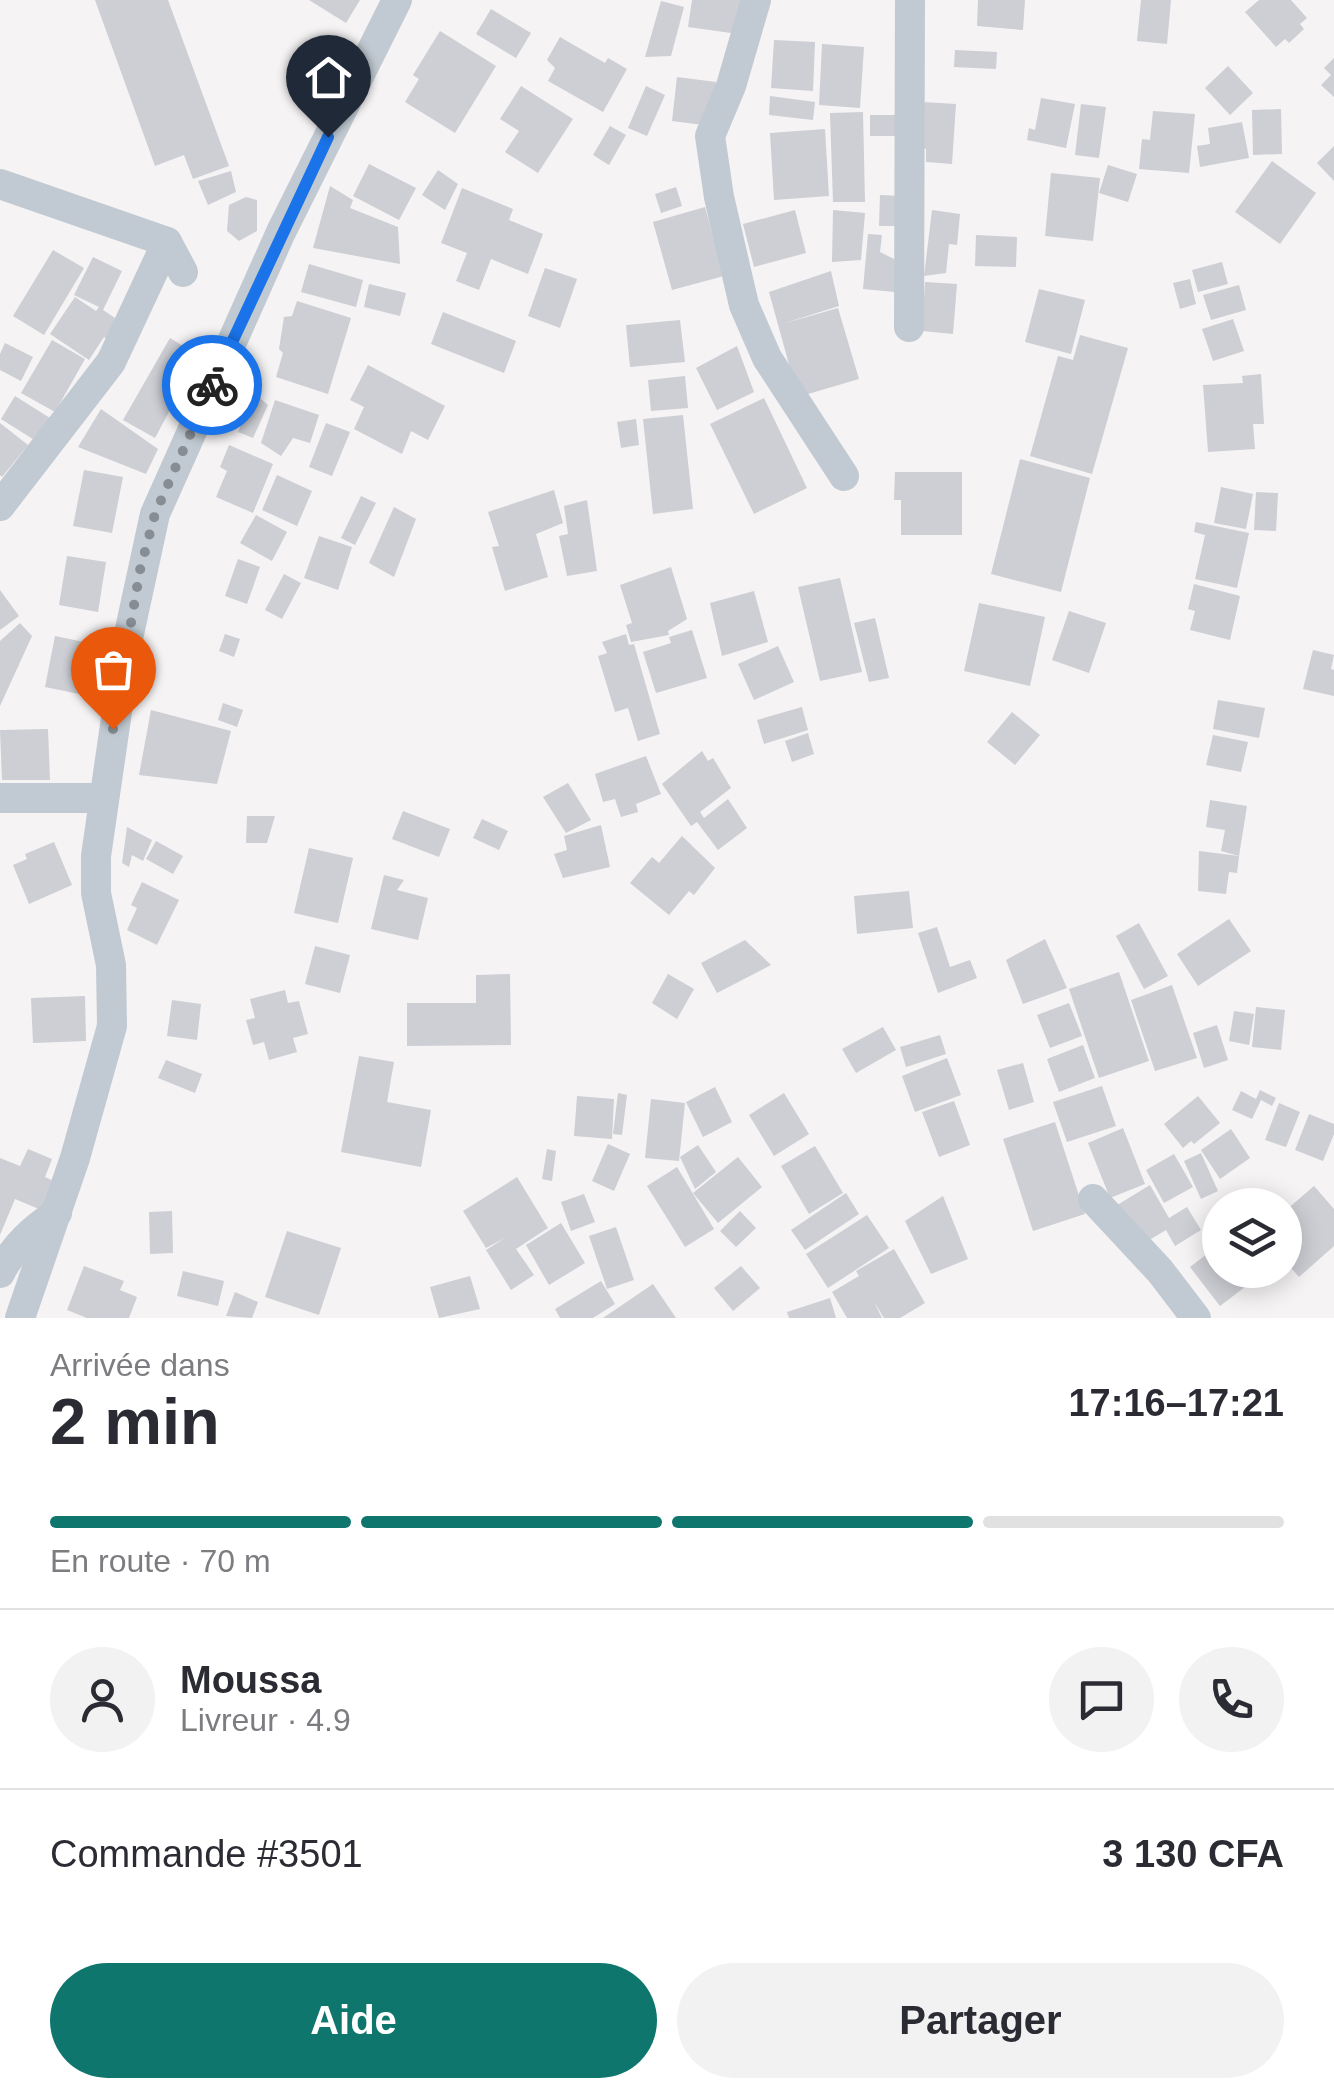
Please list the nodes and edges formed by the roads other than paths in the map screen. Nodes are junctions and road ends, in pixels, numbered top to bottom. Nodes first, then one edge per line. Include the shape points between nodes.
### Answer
1 (397, 0) edge
2 (756, 0) edge
3 (910, 0) edge
4 (0, 184) edge
5 (167, 242) junction
6 (183, 272) dead end
7 (909, 327) dead end
8 (844, 476) dead end
9 (0, 506) edge
10 (0, 798) edge
11 (103, 798) junction
12 (1093, 1199) dead end
13 (57, 1212) junction
14 (0, 1274) edge
15 (20, 1318) edge
16 (1196, 1318) edge

1 - 11 street via 280,232 155,514 126,644
2 - 8 street via 710,136 719,197 744,304 767,358
3 - 7 street
4 - 5 street
5 - 6 street
5 - 9 street via 111,362
10 - 11 street
11 - 13 street via 96,893 111,965 112,1026
12 - 16 street
13 - 14 street via 30,1232
13 - 15 street

